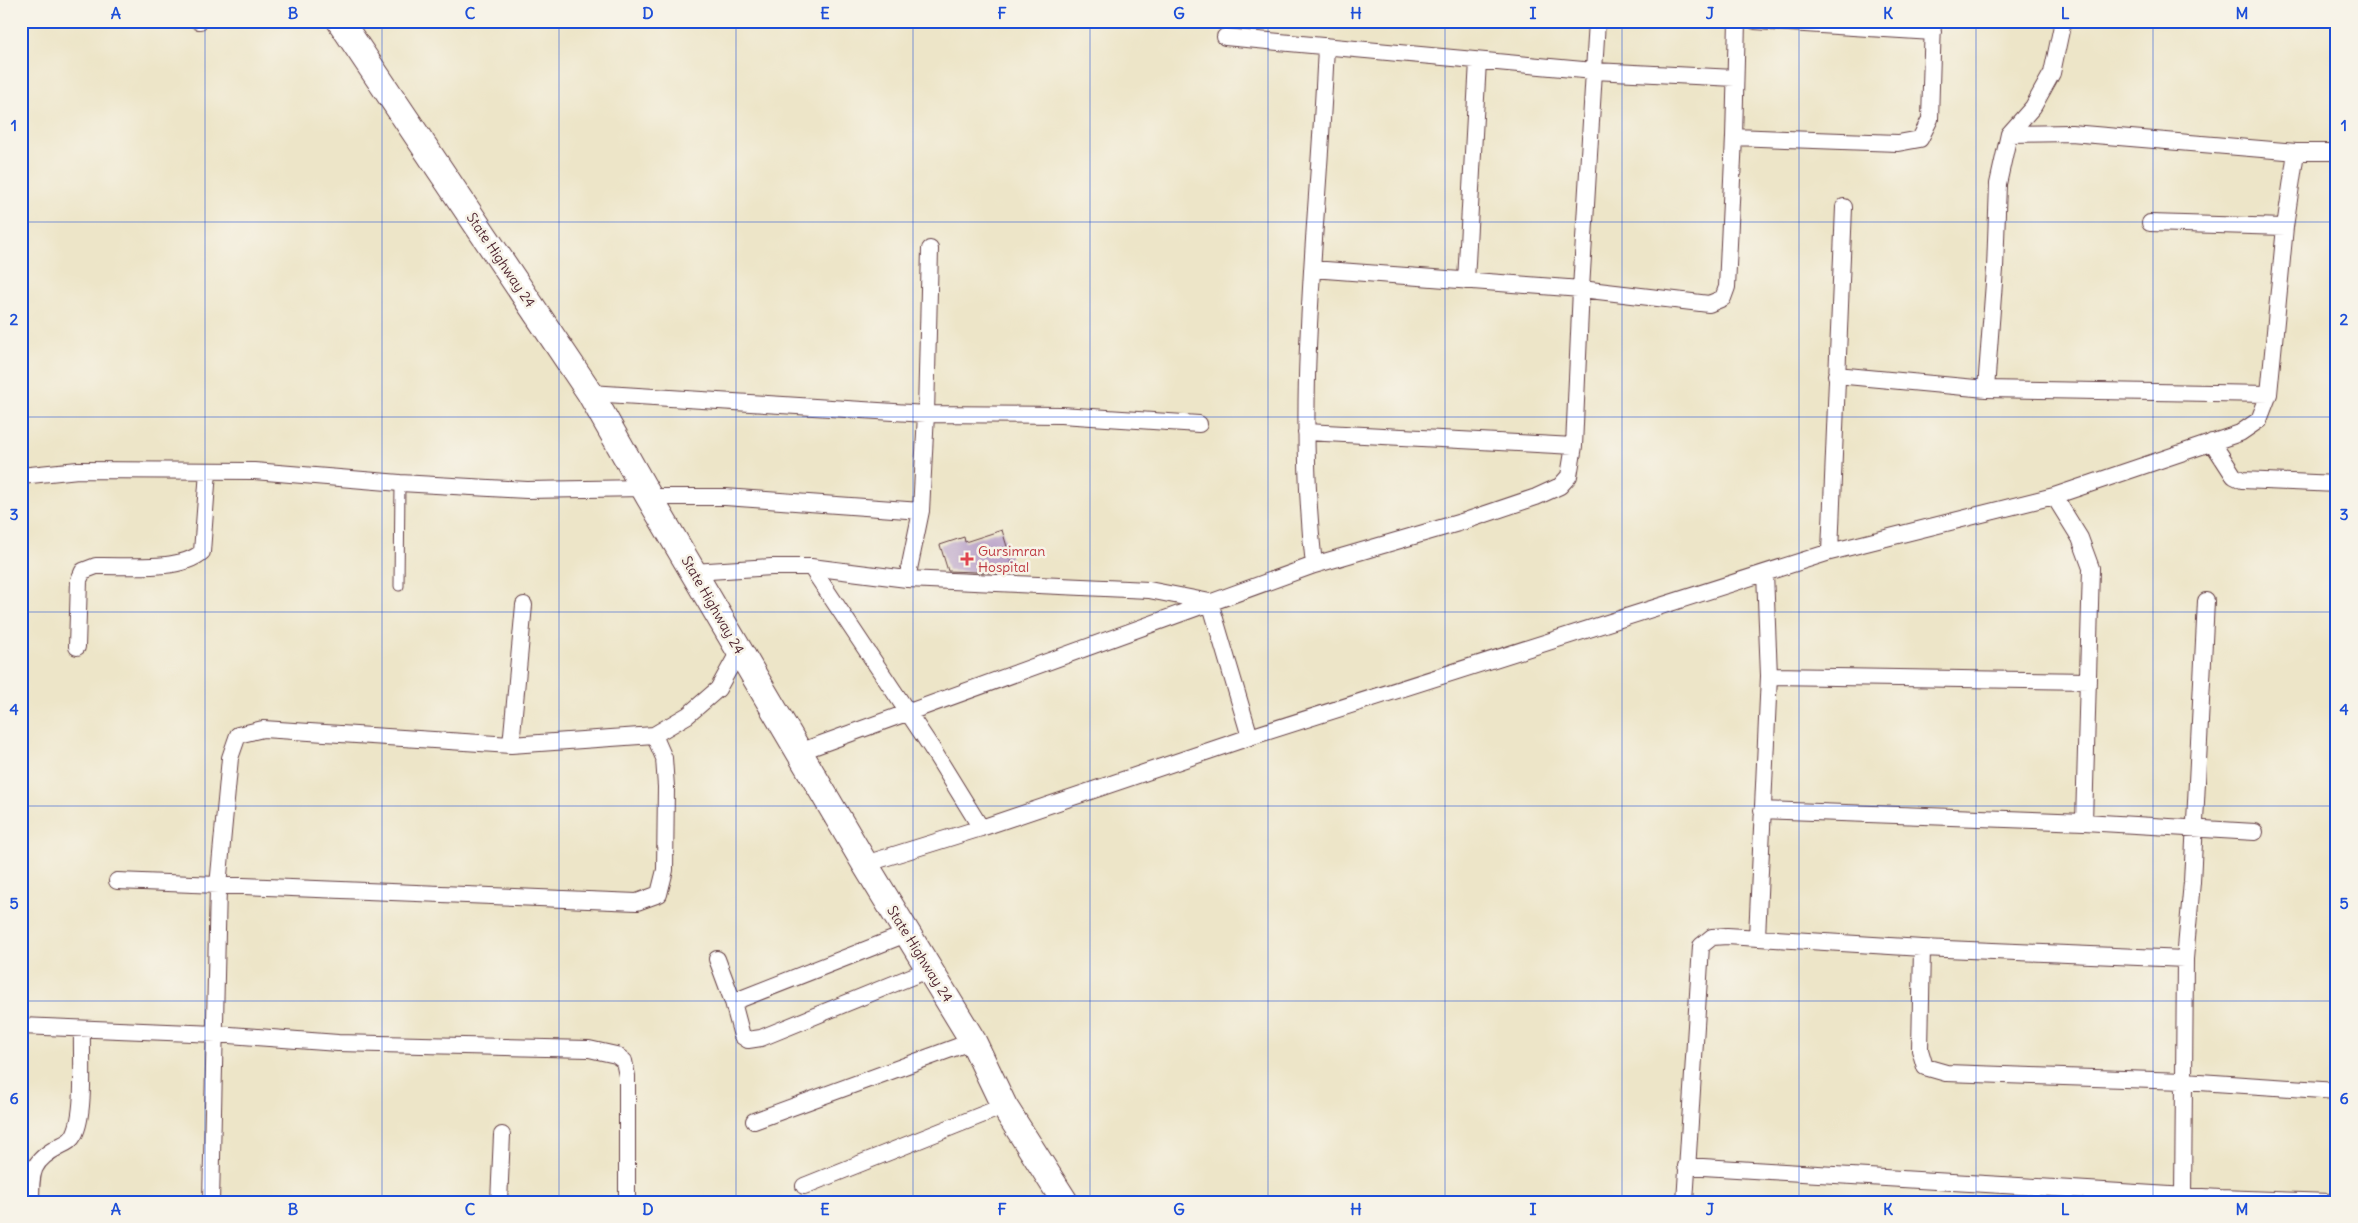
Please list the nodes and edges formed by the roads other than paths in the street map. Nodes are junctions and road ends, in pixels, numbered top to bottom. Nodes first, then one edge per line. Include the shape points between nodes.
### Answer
1 (340, 21) edge
2 (1597, 21) edge
3 (1737, 21) edge
4 (1754, 21) edge
5 (2063, 21) edge
6 (1933, 27) edge
7 (1225, 37) dead end
8 (1326, 46) junction
9 (1478, 61) junction
10 (1594, 71) junction
11 (1734, 78) junction
12 (2009, 134) junction
13 (1734, 137) junction
14 (2296, 152) junction
15 (2337, 152) edge
16 (1844, 206) dead end
17 (2150, 222) dead end
18 (2285, 227) junction
19 (930, 250) dead end
20 (1312, 269) junction
21 (1466, 281) junction
22 (1580, 289) junction
23 (1836, 376) junction
24 (1986, 389) junction
25 (590, 393) junction
26 (2269, 394) junction
27 (926, 414) junction
28 (1199, 424) dead end
29 (1306, 432) junction
30 (2212, 442) junction
31 (1574, 446) junction
32 (208, 471) junction
33 (21, 476) edge
34 (400, 483) junction
35 (2337, 484) edge
36 (646, 492) junction
37 (2054, 496) junction
38 (921, 511) junction
39 (1830, 552) junction
40 (1314, 565) junction
41 (811, 567) junction
42 (693, 572) junction
43 (1765, 573) junction
44 (906, 580) junction
45 (399, 586) dead end
46 (2206, 601) dead end
47 (1210, 602) junction
48 (524, 605) dead end
49 (77, 647) dead end
50 (739, 650) junction
51 (1769, 676) junction
52 (2088, 681) junction
53 (908, 713) junction
54 (654, 735) junction
55 (1250, 737) junction
56 (511, 745) junction
57 (799, 752) junction
58 (1762, 810) junction
59 (2084, 822) junction
60 (981, 828) junction
61 (2195, 828) junction
62 (2255, 832) dead end
63 (865, 864) junction
64 (117, 881) dead end
65 (218, 886) junction
66 (906, 934) junction
67 (1757, 937) junction
68 (1922, 948) junction
69 (2185, 958) junction
70 (717, 959) dead end
71 (930, 969) junction
72 (733, 1002) junction
73 (21, 1026) edge
74 (82, 1029) junction
75 (216, 1034) junction
76 (973, 1041) junction
77 (2184, 1081) junction
78 (2337, 1091) edge
79 (1004, 1106) junction
80 (754, 1121) dead end
81 (502, 1135) dead end
82 (1686, 1166) junction
83 (804, 1186) dead end
84 (2183, 1196) junction
85 (2277, 1201) edge
86 (31, 1202) edge
87 (211, 1202) edge
88 (499, 1202) edge
89 (627, 1202) edge
90 (1065, 1202) edge
91 (1685, 1202) edge
92 (2331, 1202) edge

1 - 25 main road, State Highway 24
2 - 10 street
3 - 11 street
4 - 6 street
5 - 12 street via 2052,73 2033,107
6 - 13 street via 1930,118 1920,139 1898,143
7 - 8 street
8 - 9 street
8 - 20 street
9 - 10 street
9 - 21 street
10 - 11 street
10 - 22 street
11 - 13 street
12 - 14 street via 2071,133
12 - 24 street via 1998,184
13 - 22 street via 1727,287 1723,298 1709,304
14 - 15 street
14 - 18 street
16 - 23 street
17 - 18 street
18 - 26 street
19 - 27 street
20 - 21 street
20 - 29 street
21 - 22 street
22 - 31 street
23 - 24 street
23 - 39 street
24 - 26 street
25 - 27 street
25 - 36 main road, State Highway 24
26 - 30 street via 2259,420 2240,433
27 - 28 street via 1061,415
27 - 38 street
29 - 31 street
29 - 40 street via 1307,506
30 - 35 street via 2234,476 2242,480
30 - 37 street
31 - 40 street via 1569,476 1560,486 1536,497
32 - 33 street via 78,470
32 - 34 street via 254,471
32 - 49 street via 202,552 194,559 179,564 96,566 83,571 79,580
34 - 36 street
34 - 45 lane
36 - 38 street
36 - 42 main road, State Highway 24
37 - 39 street
37 - 52 street via 2080,538 2091,568
38 - 44 street
39 - 43 street
40 - 47 street
41 - 42 street
41 - 44 street
41 - 53 street
42 - 50 main road, State Highway 24
43 - 51 street
43 - 55 street
44 - 47 street via 1149,590
46 - 61 street
47 - 53 street
47 - 55 street
48 - 56 street
50 - 54 street via 718,689 688,715
50 - 57 main road, State Highway 24
51 - 52 street
51 - 58 street
52 - 59 street
53 - 57 street
53 - 60 street
54 - 56 street
54 - 65 street via 664,758 665,870 659,894 637,902
55 - 60 street
56 - 65 street via 263,729 238,735 230,758
57 - 63 main road, State Highway 24
58 - 59 street
58 - 67 street
59 - 61 street
60 - 63 street
61 - 62 street
61 - 69 street
63 - 66 main road, State Highway 24
64 - 65 street
65 - 75 street
66 - 71 main road, State Highway 24
66 - 72 street
67 - 68 street
67 - 82 street via 1712,937 1701,946
68 - 69 street
68 - 77 street via 1920,1050 1925,1066 1946,1073
69 - 77 street
70 - 72 street
71 - 72 street via 761,1038 748,1040 742,1036
71 - 76 main road, State Highway 24
73 - 74 street
74 - 75 street
74 - 86 street via 80,1114 76,1133 71,1141 36,1163 32,1174
75 - 87 street
75 - 89 street via 338,1043 589,1049 616,1055 624,1061 627,1076
76 - 79 main road, State Highway 24
76 - 80 street
77 - 78 street
77 - 84 street
79 - 83 street
79 - 90 main road, State Highway 24
81 - 88 street
82 - 84 street
82 - 91 street
84 - 85 street
85 - 92 street

